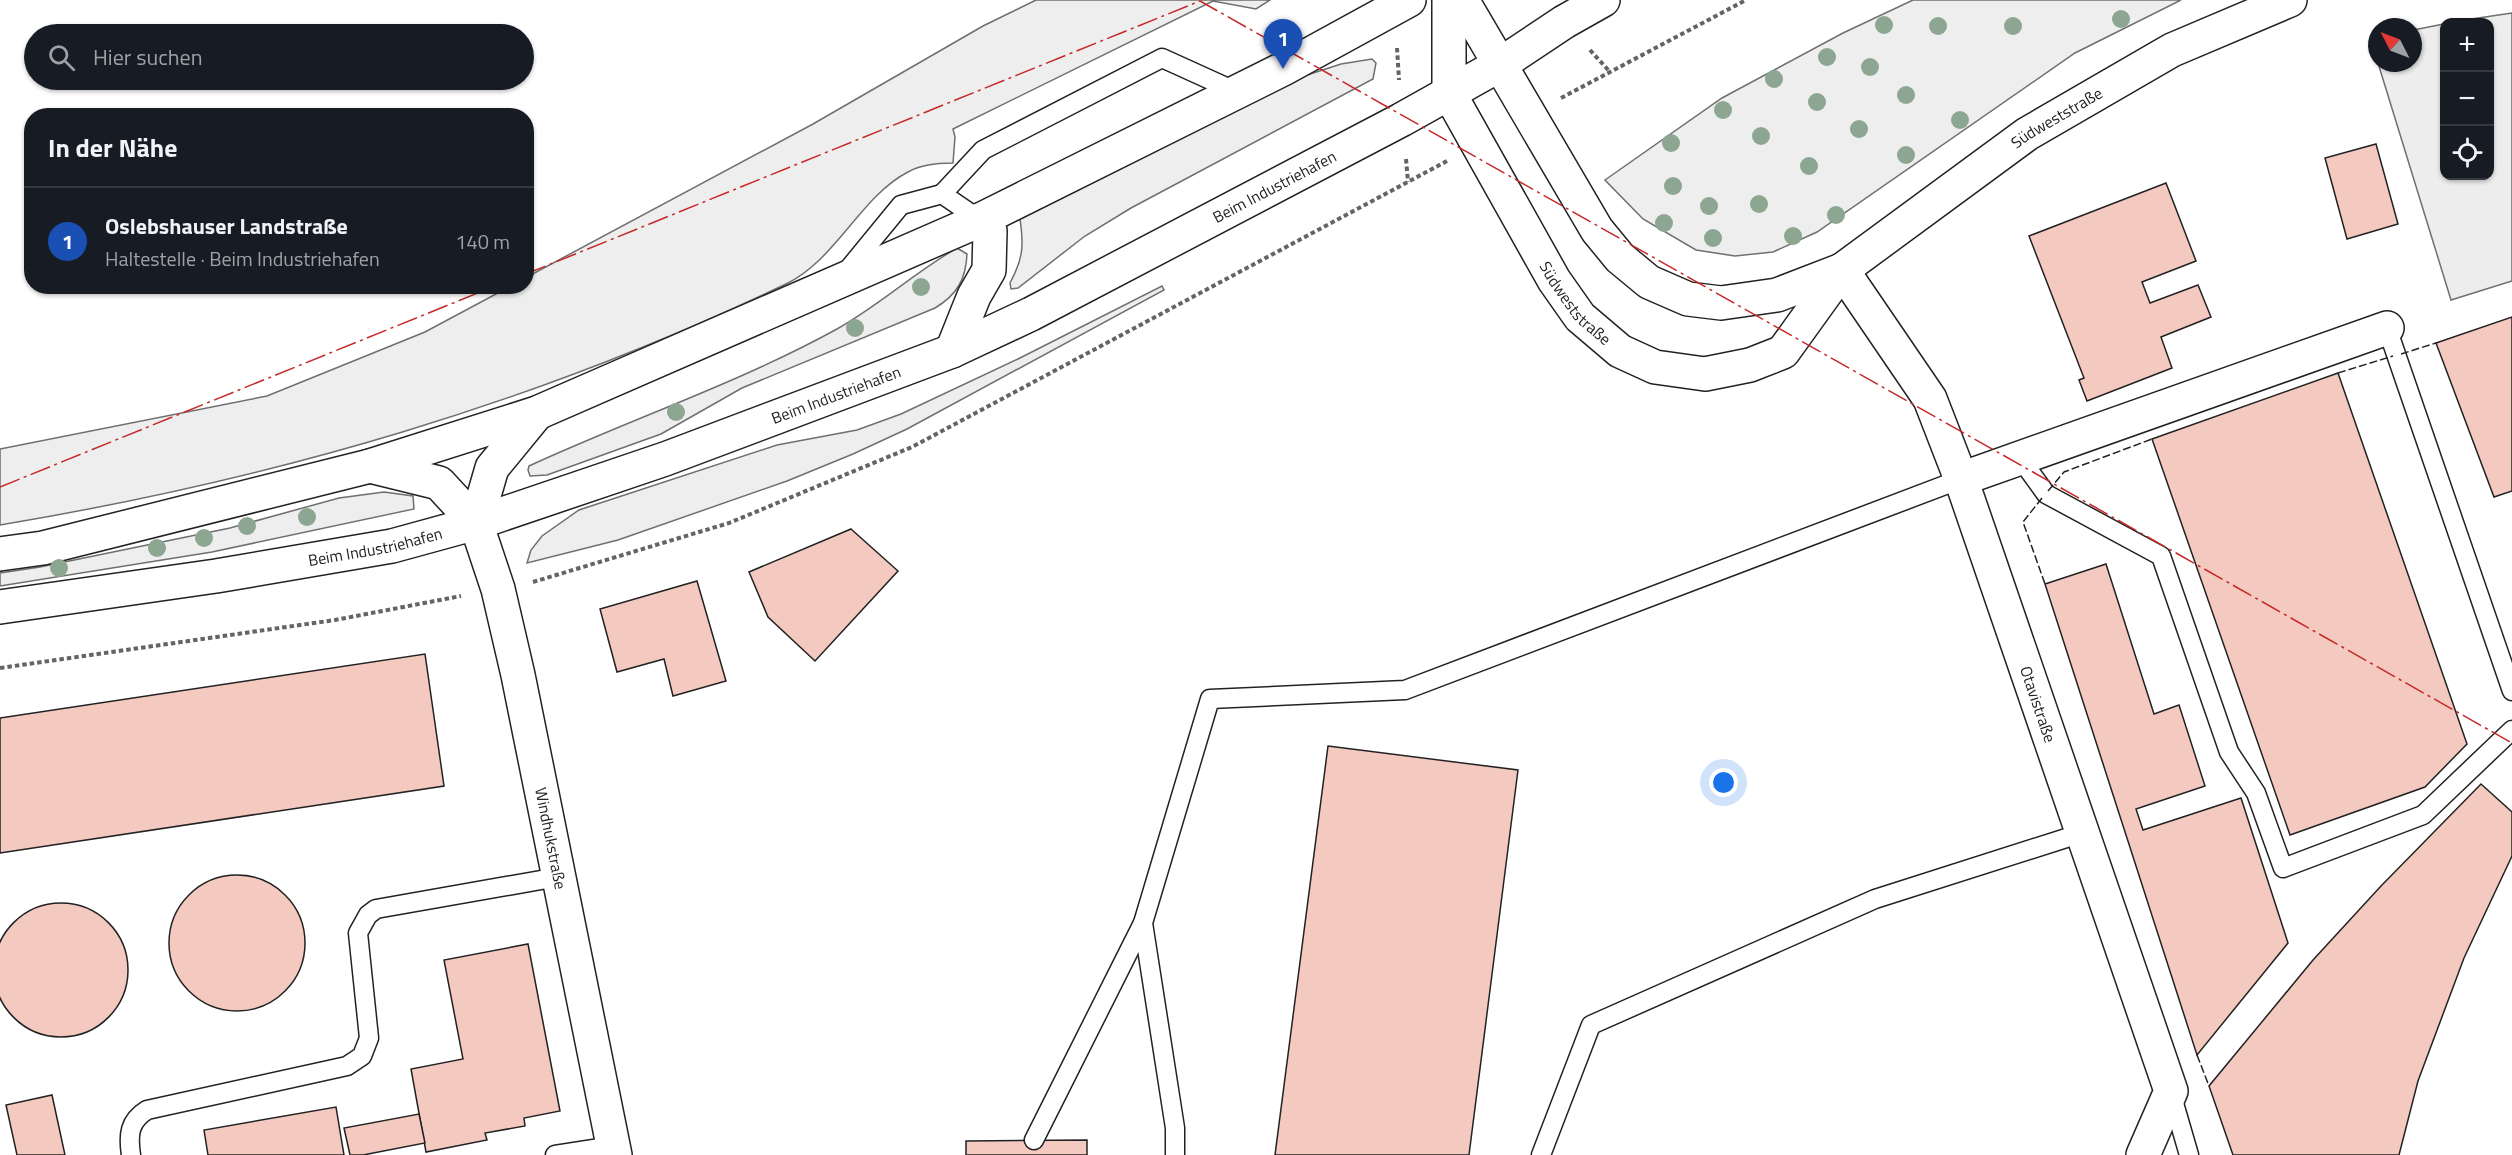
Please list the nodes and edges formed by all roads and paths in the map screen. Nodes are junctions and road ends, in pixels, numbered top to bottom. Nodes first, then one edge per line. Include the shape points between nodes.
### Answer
1 (1409, 0) edge
2 (1449, 0) edge
3 (1462, 0) edge
4 (1603, 0) edge
5 (1746, 0) edge
6 (2290, 0) edge
7 (1501, 64) junction
8 (1610, 72) dead end
9 (1237, 92) junction
10 (1449, 93) junction
11 (1408, 182) dead end
12 (942, 194) junction
13 (980, 220) junction
14 (1842, 270) junction
15 (837, 282) junction
16 (2387, 328) joint
17 (952, 351) junction
18 (537, 413) junction
19 (2020, 458) junction
20 (370, 466) junction
21 (1961, 479) junction
22 (476, 523) junction
23 (0, 554) edge
24 (498, 589) junction
25 (0, 607) edge
26 (0, 668) edge
27 (2512, 692) edge
28 (2512, 730) edge
29 (2082, 833) junction
30 (558, 877) junction
31 (1143, 923) junction
32 (2171, 1091) junction
33 (1034, 1140) dead end
34 (614, 1150) edge
35 (131, 1155) edge
36 (555, 1155) edge
37 (1175, 1155) edge
38 (1541, 1155) edge
39 (2143, 1155) edge
40 (2189, 1155) edge

1 - 9 street
2 - 10 street, Südweststraße
3 - 7 street, Südweststraße
4 - 7 street, Beim Industriehafen
5 - 8 path
6 - 14 street, Südweststraße via 2172,50 2027,134
7 - 10 street, Beim Industriehafen
7 - 14 street, Südweststraße via 1597,230 1620,258 1649,282 1688,299 1721,303 1777,295
9 - 12 lane via 1161,58 983,150
9 - 13 street
10 - 14 street, Südweststraße via 1554,280 1580,317 1620,351 1655,368 1706,374 1750,365 1783,352
10 - 17 street, Beim Industriehafen via 1041,309
11 - 24 path via 912,447 729,523 545,579
12 - 13 lane
12 - 15 lane via 901,205
13 - 15 street
13 - 17 street via 990,231 989,270
14 - 21 street, Otavistraße via 1930,399
15 - 18 street
16 - 19 street
16 - 27 lane
17 - 22 street, Beim Industriehafen via 665,459
18 - 20 street
18 - 22 street via 492,468
19 - 21 street
19 - 28 lane via 2046,494 2161,556 2229,752 2256,793 2283,868 2423,815
20 - 22 street, Windhukstraße via 439,483
20 - 23 street via 43,548
21 - 29 street, Otavistraße
21 - 31 lane via 1406,690 1210,699
22 - 24 street, Windhukstraße
22 - 25 street, Beim Industriehafen via 380,548
24 - 26 path via 335,620
24 - 30 street, Windhukstraße
29 - 32 street, Otavistraße
29 - 38 lane via 1875,899 1591,1025
30 - 34 street, Windhukstraße
30 - 35 lane via 387,907 368,915 358,933 369,1038 362,1056 347,1066 147,1110 138,1115 129,1134
31 - 33 lane
31 - 37 lane via 1175,1128
32 - 39 street
32 - 40 lane
34 - 36 lane

